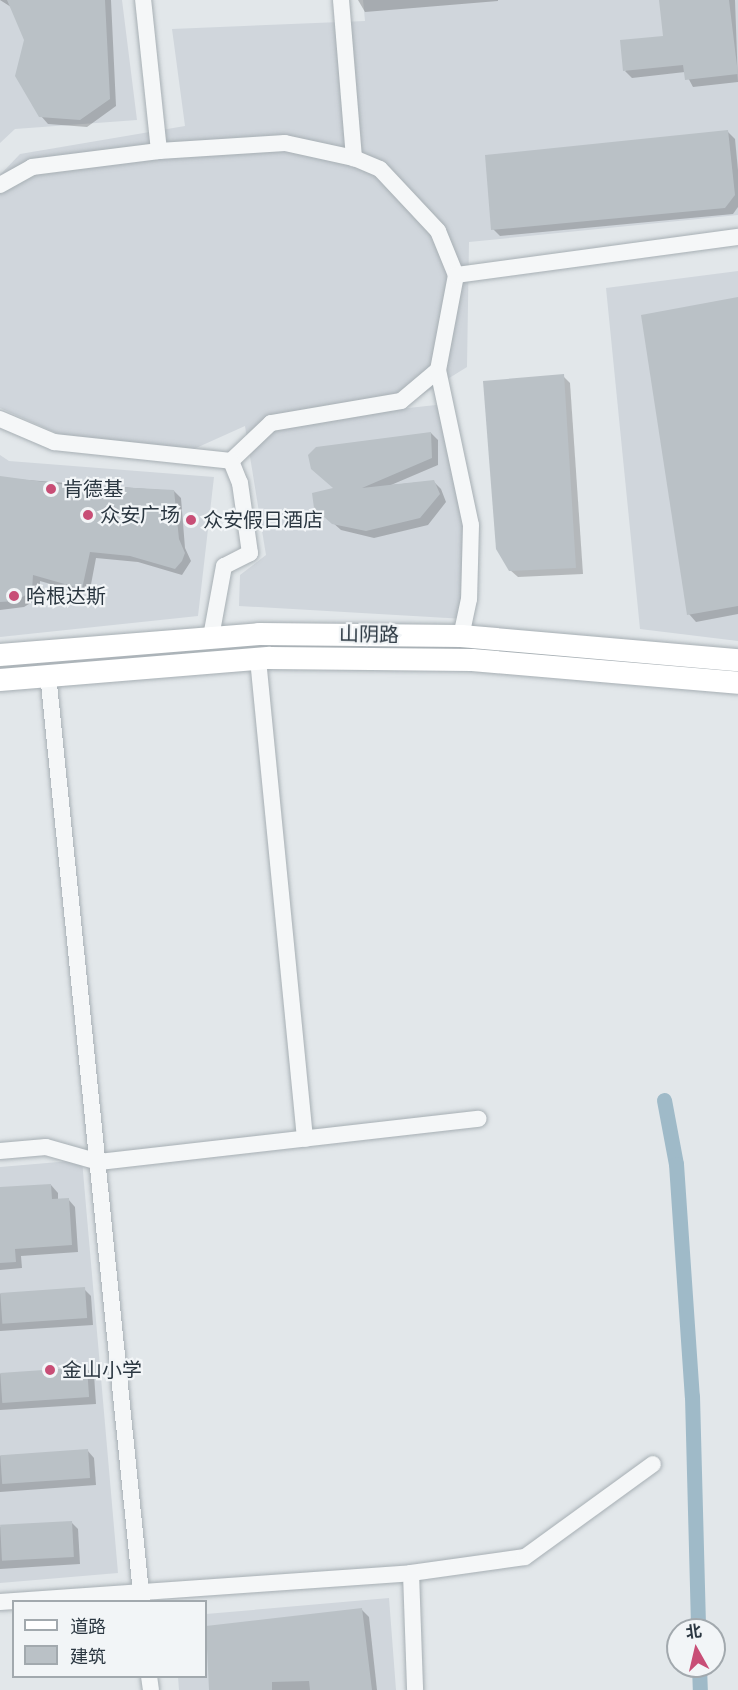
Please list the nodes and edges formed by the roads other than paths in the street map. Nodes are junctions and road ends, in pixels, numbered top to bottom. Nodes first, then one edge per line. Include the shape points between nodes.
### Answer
1 (143, 0) edge
2 (341, 0) edge
3 (159, 151) junction
4 (354, 158) junction
5 (0, 185) edge
6 (738, 237) edge
7 (456, 275) junction
8 (438, 370) junction
9 (0, 419) edge
10 (231, 461) junction
11 (461, 636) junction
12 (211, 637) junction
13 (0, 656) edge
14 (258, 658) junction
15 (738, 660) edge
16 (48, 674) junction
17 (0, 680) edge
18 (738, 683) edge
19 (479, 1119) dead end
20 (305, 1139) junction
21 (0, 1151) edge
22 (99, 1162) junction
23 (653, 1464) dead end
24 (411, 1573) junction
25 (141, 1597) edge
26 (56, 1600) edge
27 (415, 1690) edge

1 - 3 street
2 - 4 street
3 - 4 street via 285,143
3 - 5 street via 32,167
4 - 7 street via 380,169 438,231
6 - 7 street
7 - 8 street
8 - 10 street via 401,401 271,423
8 - 11 street via 471,525 469,598
9 - 10 street via 54,442
10 - 12 street via 240,483 250,553 224,566
11 - 12 main road, 山阴路
11 - 15 main road, 山阴路
12 - 13 main road, 山阴路
14 - 16 main road, 山阴路
14 - 18 main road, 山阴路 via 472,660
14 - 20 street
16 - 17 main road, 山阴路
16 - 22 street
19 - 20 street
20 - 22 street
21 - 22 street via 46,1147
22 - 25 street
23 - 24 street via 525,1557
24 - 25 street
24 - 27 street
25 - 26 street

